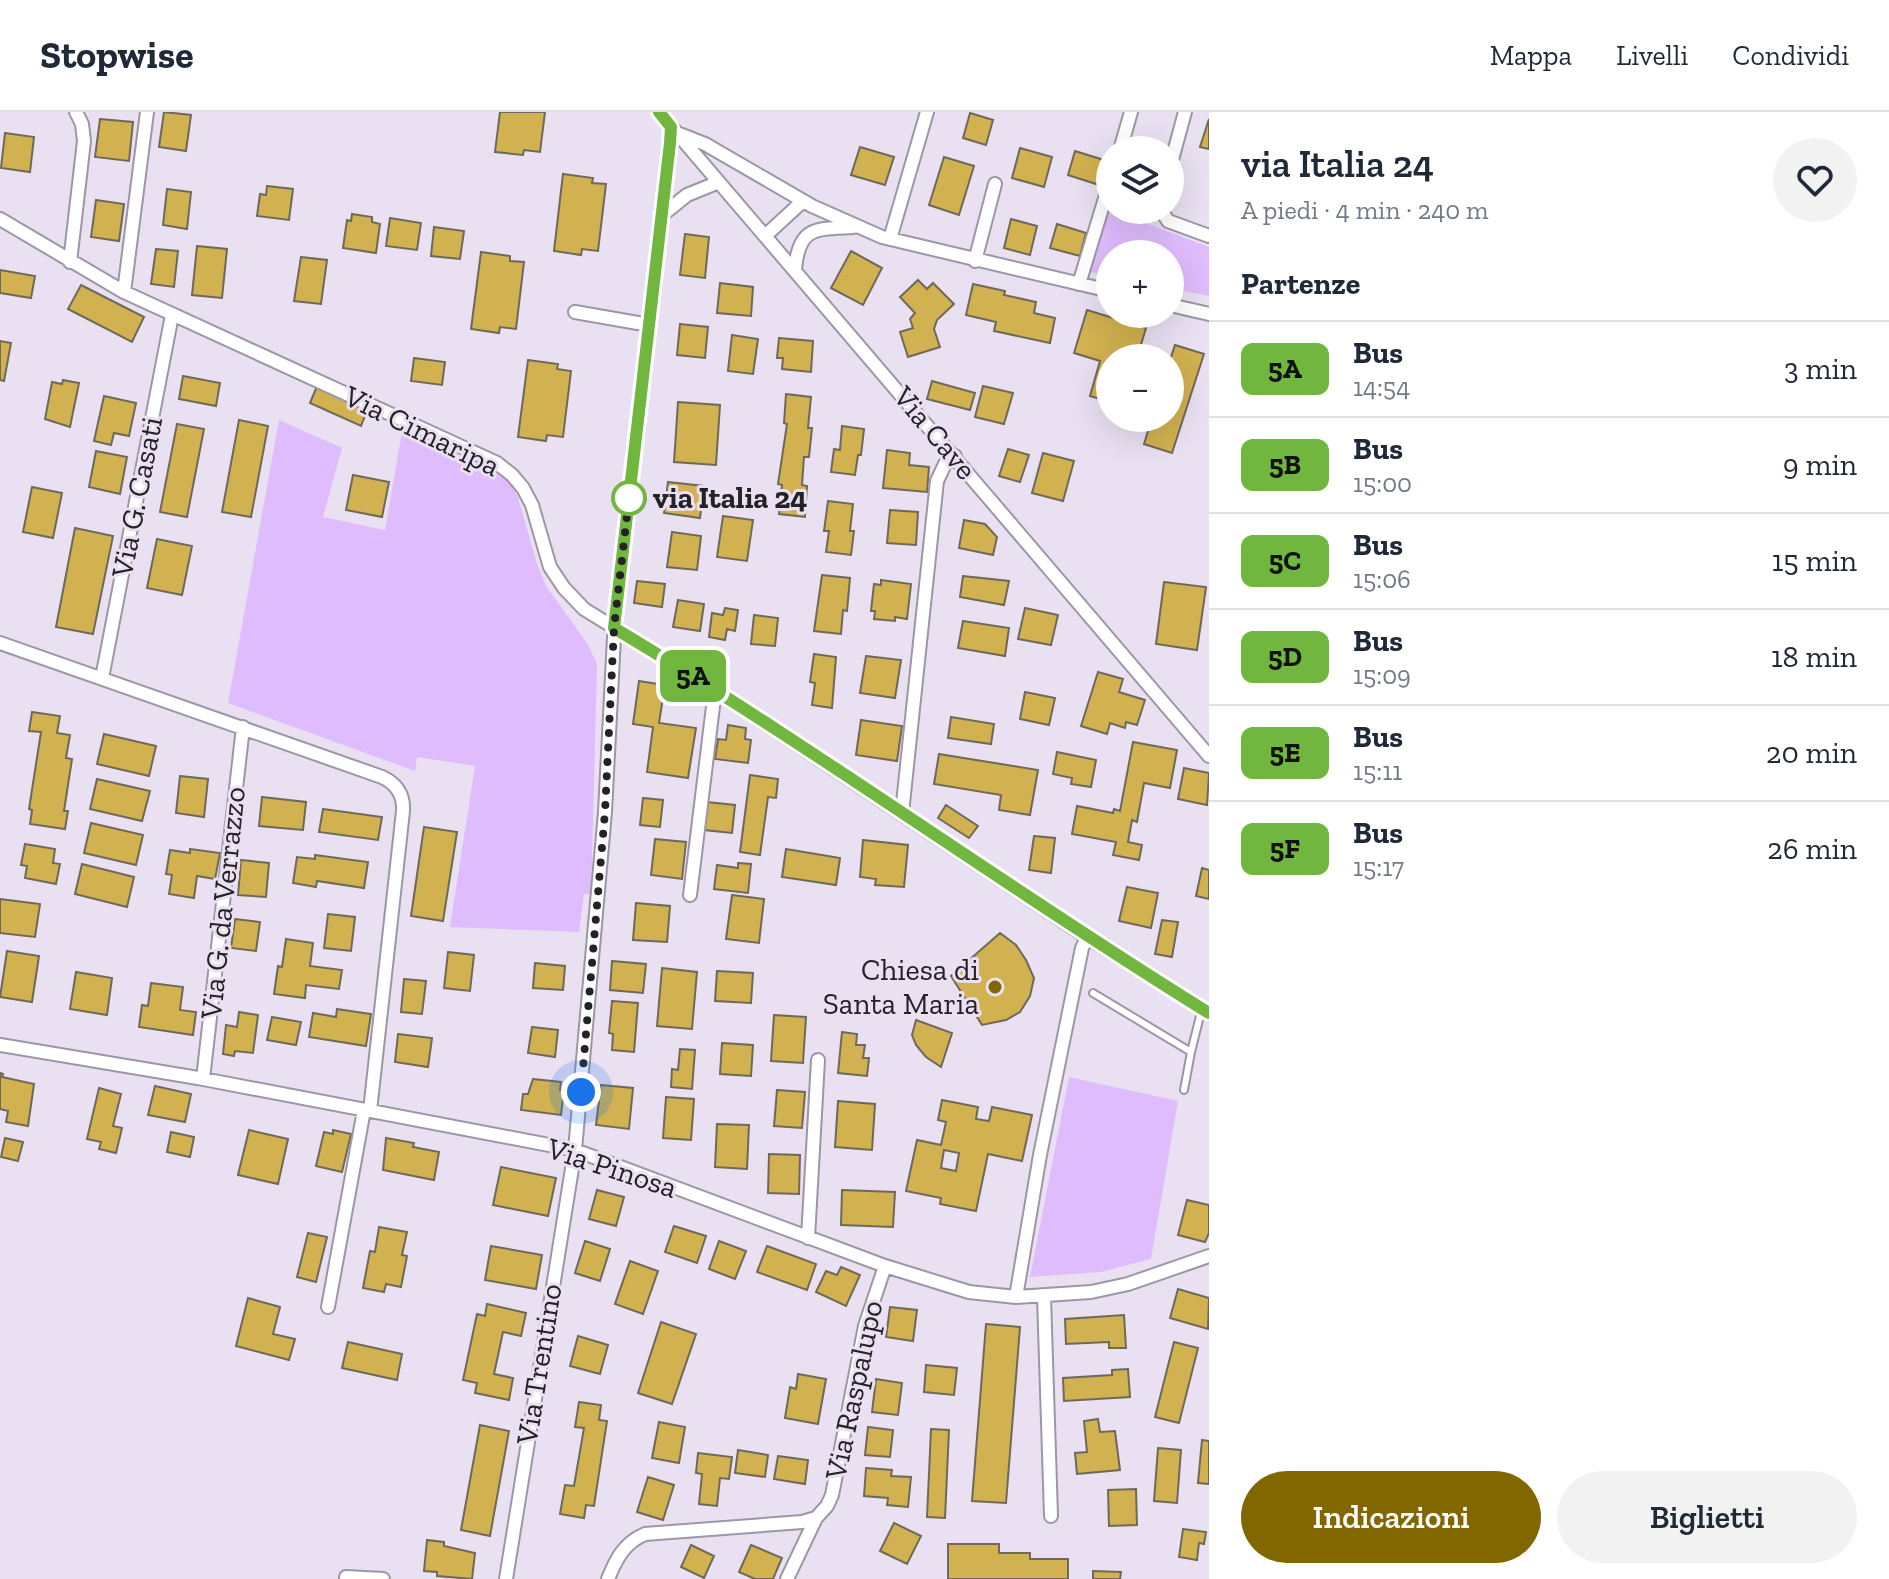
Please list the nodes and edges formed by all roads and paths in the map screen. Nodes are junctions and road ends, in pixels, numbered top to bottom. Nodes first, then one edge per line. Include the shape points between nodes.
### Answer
1 (76, 112) edge
2 (147, 112) edge
3 (659, 112) edge
4 (927, 112) edge
5 (1131, 112) edge
6 (1185, 112) edge
7 (673, 130) junction
8 (1124, 136) edge
9 (1178, 136) edge
10 (719, 182) junction
11 (995, 184) dead end
12 (803, 201) junction
13 (661, 216) junction
14 (0, 219) edge
15 (1097, 224) edge
16 (1176, 224) edge
17 (856, 226) junction
18 (766, 235) junction
19 (1209, 236) edge
20 (890, 239) junction
21 (975, 261) junction
22 (70, 262) junction
23 (795, 269) junction
24 (1079, 284) junction
25 (1096, 288) edge
26 (124, 292) junction
27 (1184, 308) edge
28 (575, 312) dead end
29 (1209, 314) edge
30 (172, 315) junction
31 (649, 325) junction
32 (955, 456) junction
33 (614, 628) junction
34 (0, 643) edge
35 (102, 678) junction
36 (715, 690) junction
37 (243, 727) junction
38 (1209, 756) edge
39 (902, 813) junction
40 (690, 895) dead end
41 (1087, 937) junction
42 (1093, 993) dead end
43 (1205, 1010) edge
44 (0, 1045) edge
45 (1191, 1052) junction
46 (818, 1060) dead end
47 (203, 1079) junction
48 (1184, 1090) dead end
49 (367, 1110) junction
50 (575, 1150) junction
51 (808, 1238) junction
52 (1209, 1256) edge
53 (885, 1266) junction
54 (1016, 1297) junction
55 (1044, 1297) junction
56 (328, 1307) dead end
57 (1051, 1516) dead end
58 (816, 1518) junction
59 (346, 1577) dead end
60 (383, 1579) edge
61 (506, 1579) edge
62 (608, 1579) edge
63 (787, 1579) edge

1 - 22 street via 84,141
2 - 26 street
3 - 7 street, Via Cave
4 - 20 street
5 - 8 street
6 - 9 street
7 - 10 street, Via Cave
7 - 12 street
7 - 13 street, Via Trentino
10 - 13 street via 687,195
10 - 18 street, Via Cave
11 - 21 street
12 - 17 street
12 - 18 street
13 - 31 street, Via Trentino
14 - 22 street, Via Cimaripa
15 - 24 street
16 - 19 street
17 - 20 street
17 - 23 street via 809,233 799,244
18 - 23 street, Via Cave
20 - 21 street
21 - 24 street
22 - 26 street, Via Cimaripa
23 - 32 street, Via Cave
24 - 25 street
26 - 30 street, Via Cimaripa
27 - 29 street
28 - 31 street
30 - 33 street, Via Cimaripa via 503,467 527,494 559,581 584,609
30 - 35 street, Via G. Casati
31 - 33 street, Via Trentino
32 - 38 street, Via Cave
32 - 39 street via 942,467 937,481
33 - 36 street, Via Cimaripa
33 - 50 street, Via Trentino via 605,812
34 - 35 street
35 - 37 street
36 - 39 street, Via Cimaripa
36 - 40 street
37 - 47 street, Via G. da Verrazzo
37 - 49 street via 387,779 401,794 392,932
39 - 41 street, Via Cimaripa
41 - 43 street, Via Cimaripa
41 - 54 street
42 - 45 lane
43 - 45 lane
44 - 47 street, Via Pinosa
45 - 48 lane
46 - 51 street
47 - 49 street, Via Pinosa
49 - 50 street, Via Pinosa
49 - 56 street
50 - 51 street, Via Pinosa
50 - 61 street, Via Trentino
51 - 53 street, Via Pinosa
52 - 55 street, Via Pinosa via 1102,1290
53 - 54 street, Via Pinosa via 960,1290
53 - 58 street, Via Raspalupo via 865,1326 832,1495
54 - 55 street, Via Pinosa
55 - 57 street
58 - 62 street, Via Raspalupo via 645,1534 622,1550
58 - 63 street
59 - 60 street

